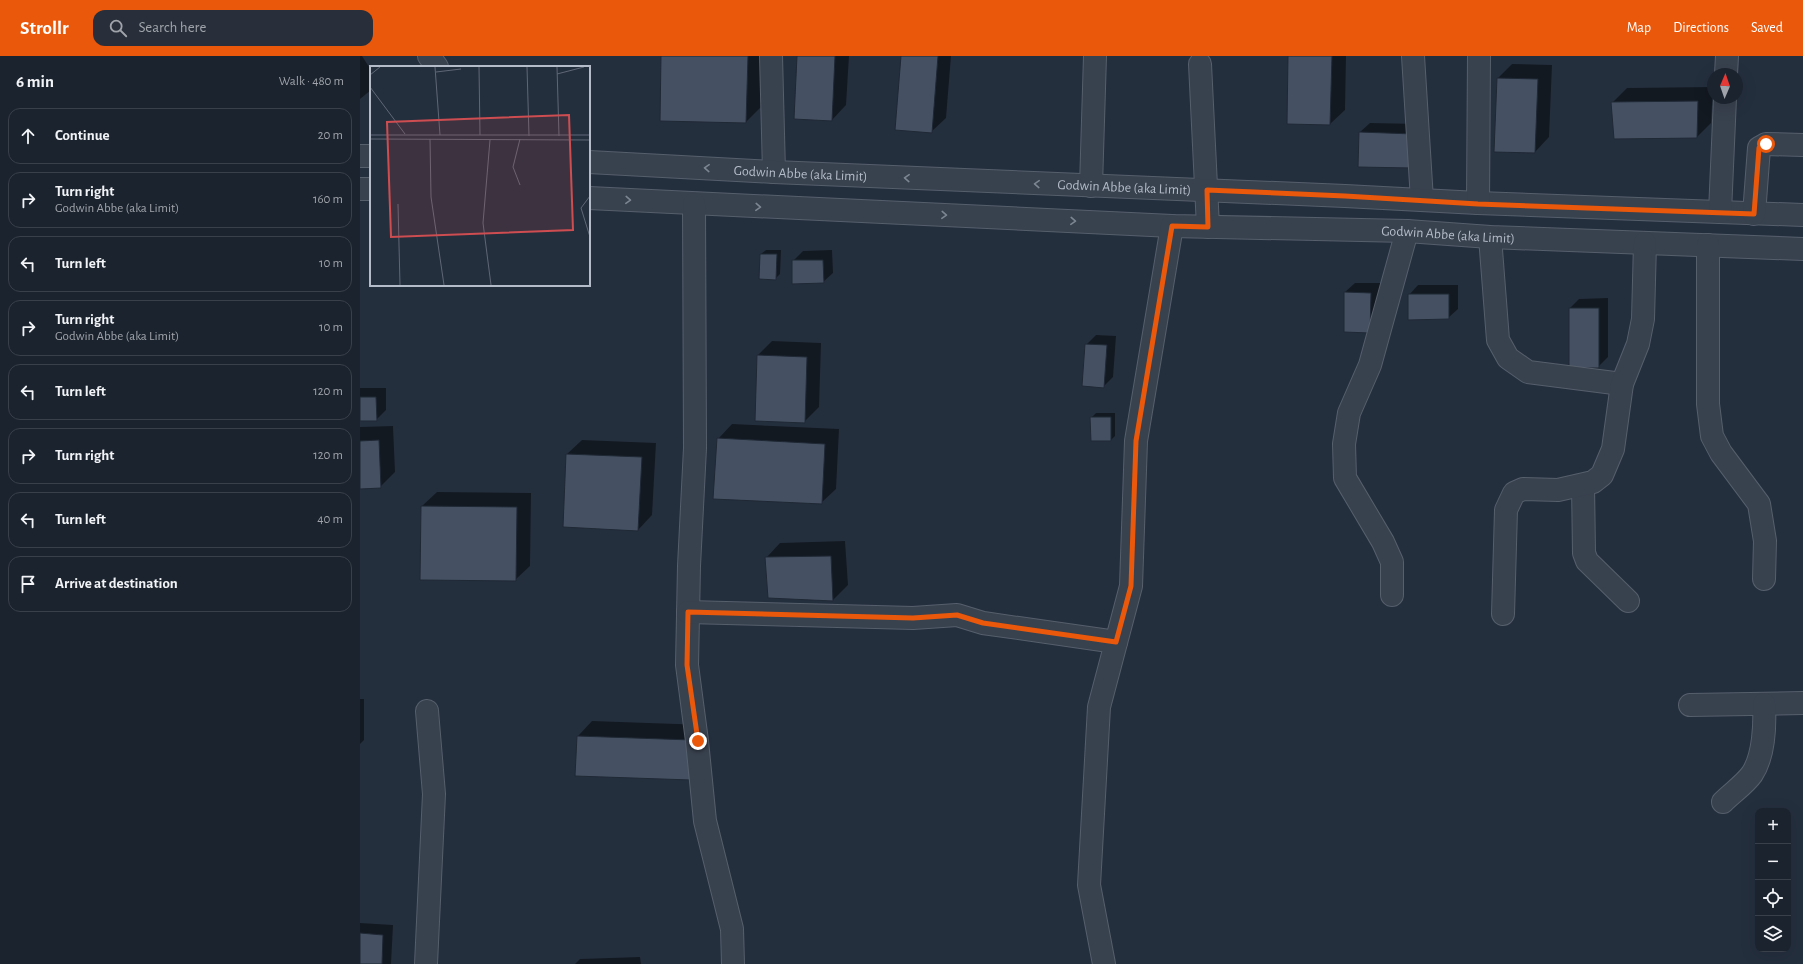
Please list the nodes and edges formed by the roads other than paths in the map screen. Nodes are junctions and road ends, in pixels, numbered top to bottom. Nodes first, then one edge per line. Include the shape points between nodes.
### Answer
1 (429, 56) edge
2 (771, 56) edge
3 (1095, 56) edge
4 (1413, 56) edge
5 (1479, 56) edge
6 (1727, 56) edge
7 (1200, 64) dead end
8 (436, 66) edge
9 (1726, 68) edge
10 (1725, 104) edge
11 (1803, 145) edge
12 (590, 162) edge
13 (774, 172) junction
14 (1091, 186) junction
15 (1207, 190) junction
16 (590, 198) edge
17 (1422, 200) junction
18 (694, 204) junction
19 (1478, 204) junction
20 (1720, 212) junction
21 (1754, 214) junction
22 (1803, 215) edge
23 (1172, 226) junction
24 (1208, 227) junction
25 (1407, 231) junction
26 (1490, 237) junction
27 (1645, 243) junction
28 (1708, 245) junction
29 (1803, 249) edge
30 (1622, 384) junction
31 (1583, 485) junction
32 (1764, 579) dead end
33 (1392, 595) dead end
34 (1628, 601) dead end
35 (688, 612) junction
36 (1503, 614) dead end
37 (1116, 642) junction
38 (1803, 703) edge
39 (1764, 704) junction
40 (1690, 705) dead end
41 (426, 711) dead end
42 (1723, 802) dead end
43 (426, 964) edge
44 (733, 964) edge
45 (1104, 964) edge

1 - 8 street
2 - 13 street
3 - 14 street
4 - 17 street
5 - 19 street
6 - 9 street
7 - 15 street
10 - 20 street
11 - 21 street via 1766,144 1759,148
13 -> 12 street, Godwin Abbe (aka Limit)
14 -> 13 street, Godwin Abbe (aka Limit)
14 - 15 street, Godwin Abbe (aka Limit)
15 - 17 street, Godwin Abbe (aka Limit)
15 - 24 street
16 -> 18 street, Godwin Abbe (aka Limit)
17 - 19 street, Godwin Abbe (aka Limit)
18 -> 23 street, Godwin Abbe (aka Limit)
18 - 35 street via 695,448
19 - 20 street, Godwin Abbe (aka Limit)
20 - 21 street, Godwin Abbe (aka Limit)
21 - 22 street, Godwin Abbe (aka Limit)
23 - 24 street, Godwin Abbe (aka Limit)
23 - 37 street via 1136,441 1131,586
24 - 25 street, Godwin Abbe (aka Limit)
25 - 26 street, Godwin Abbe (aka Limit)
25 - 33 street via 1370,365 1349,413 1344,444 1345,478 1392,562
26 - 27 street, Godwin Abbe (aka Limit)
26 - 30 street via 1498,340 1508,358 1528,372
27 - 28 street, Godwin Abbe (aka Limit)
27 - 30 street via 1643,319 1638,344
28 - 29 street, Godwin Abbe (aka Limit)
28 - 32 street via 1708,404 1712,436 1721,453 1759,504 1765,541
30 - 31 street via 1613,449 1602,475 1593,482
31 - 34 street via 1584,553 1587,562
31 - 36 street via 1558,490 1523,489 1514,494 1506,510
35 - 37 street via 913,618 957,615 983,623
35 - 44 street via 687,665 698,741 705,821 732,929
37 - 45 street via 1099,707 1089,885
38 - 39 street
39 - 40 street
39 - 42 street via 1764,736 1759,758 1752,774
41 - 43 street via 434,794

